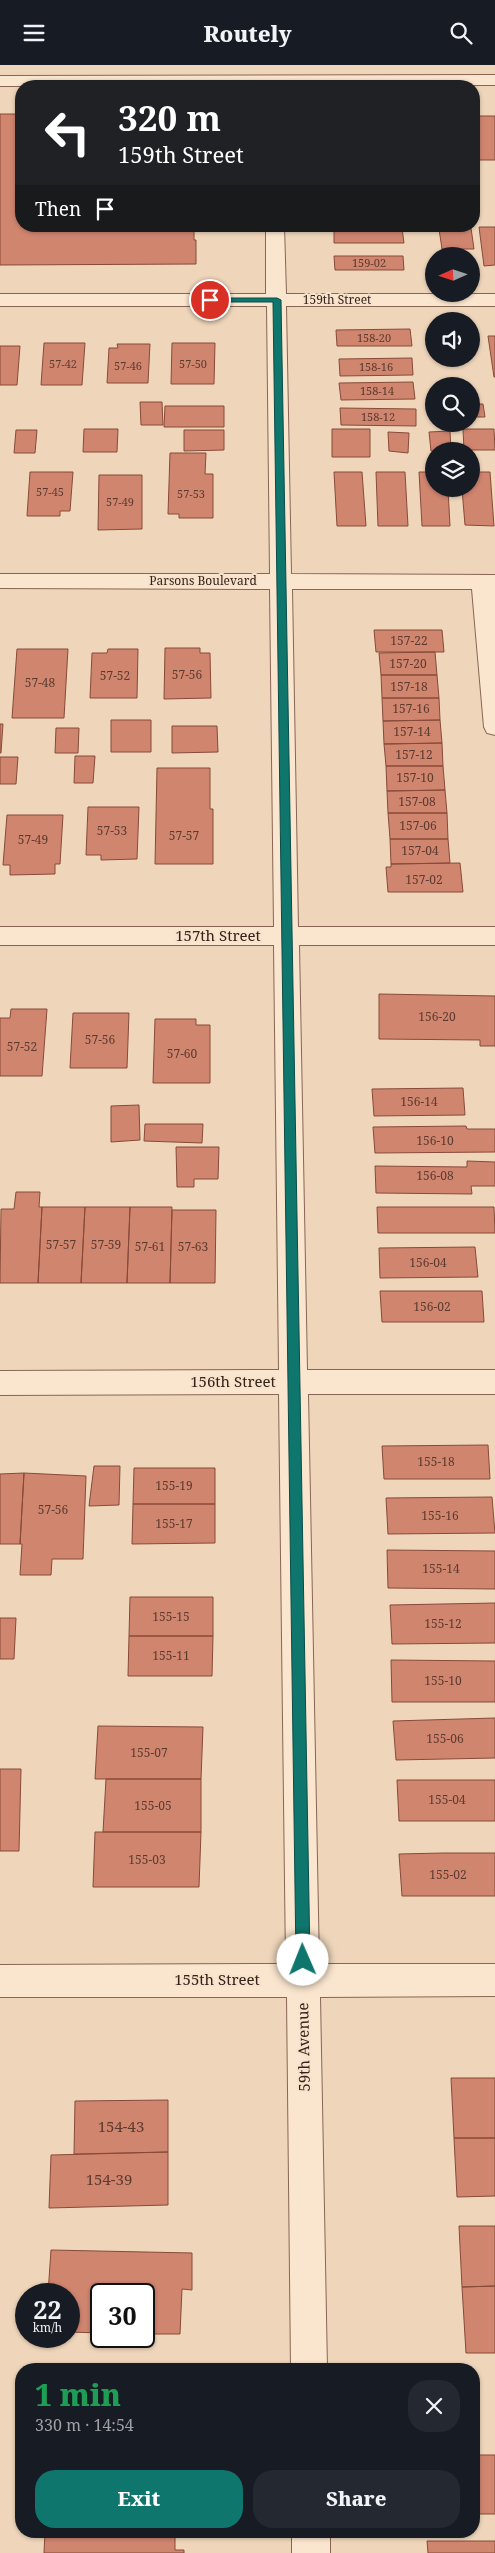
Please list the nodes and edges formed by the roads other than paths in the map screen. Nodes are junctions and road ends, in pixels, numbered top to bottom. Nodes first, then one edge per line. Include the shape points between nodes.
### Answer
1 (272, 77) edge
2 (68, 80) edge
3 (495, 80) edge
4 (0, 81) edge
5 (15, 81) edge
6 (275, 232) edge
7 (0, 300) edge
8 (277, 300) junction
9 (495, 300) edge
10 (0, 581) edge
11 (280, 581) junction
12 (488, 582) edge
13 (495, 727) edge
14 (0, 936) edge
15 (287, 936) junction
16 (495, 936) edge
17 (294, 1382) junction
18 (495, 1382) edge
19 (0, 1383) edge
20 (303, 1980) junction
21 (495, 1980) edge
22 (0, 1981) edge
23 (309, 2363) edge
24 (311, 2538) edge
25 (311, 2553) edge

1 - 2 street
1 - 3 street
4 - 5 street
6 - 8 street, 59th Avenue
7 - 8 street, 159th Street
8 - 9 street, 159th Street
8 - 11 street, 59th Avenue
10 - 11 street, Parsons Boulevard
11 - 12 street, Parsons Boulevard
11 - 15 street, 59th Avenue
12 - 13 street
14 - 15 street, 157th Street
15 - 16 street, 157th Street
15 - 17 street, 59th Avenue
17 - 18 street, 156th Street
17 - 19 street, 156th Street
17 - 20 street, 59th Avenue
20 - 21 street, 155th Street
20 - 22 street, 155th Street
20 - 23 street, 59th Avenue
24 - 25 street

